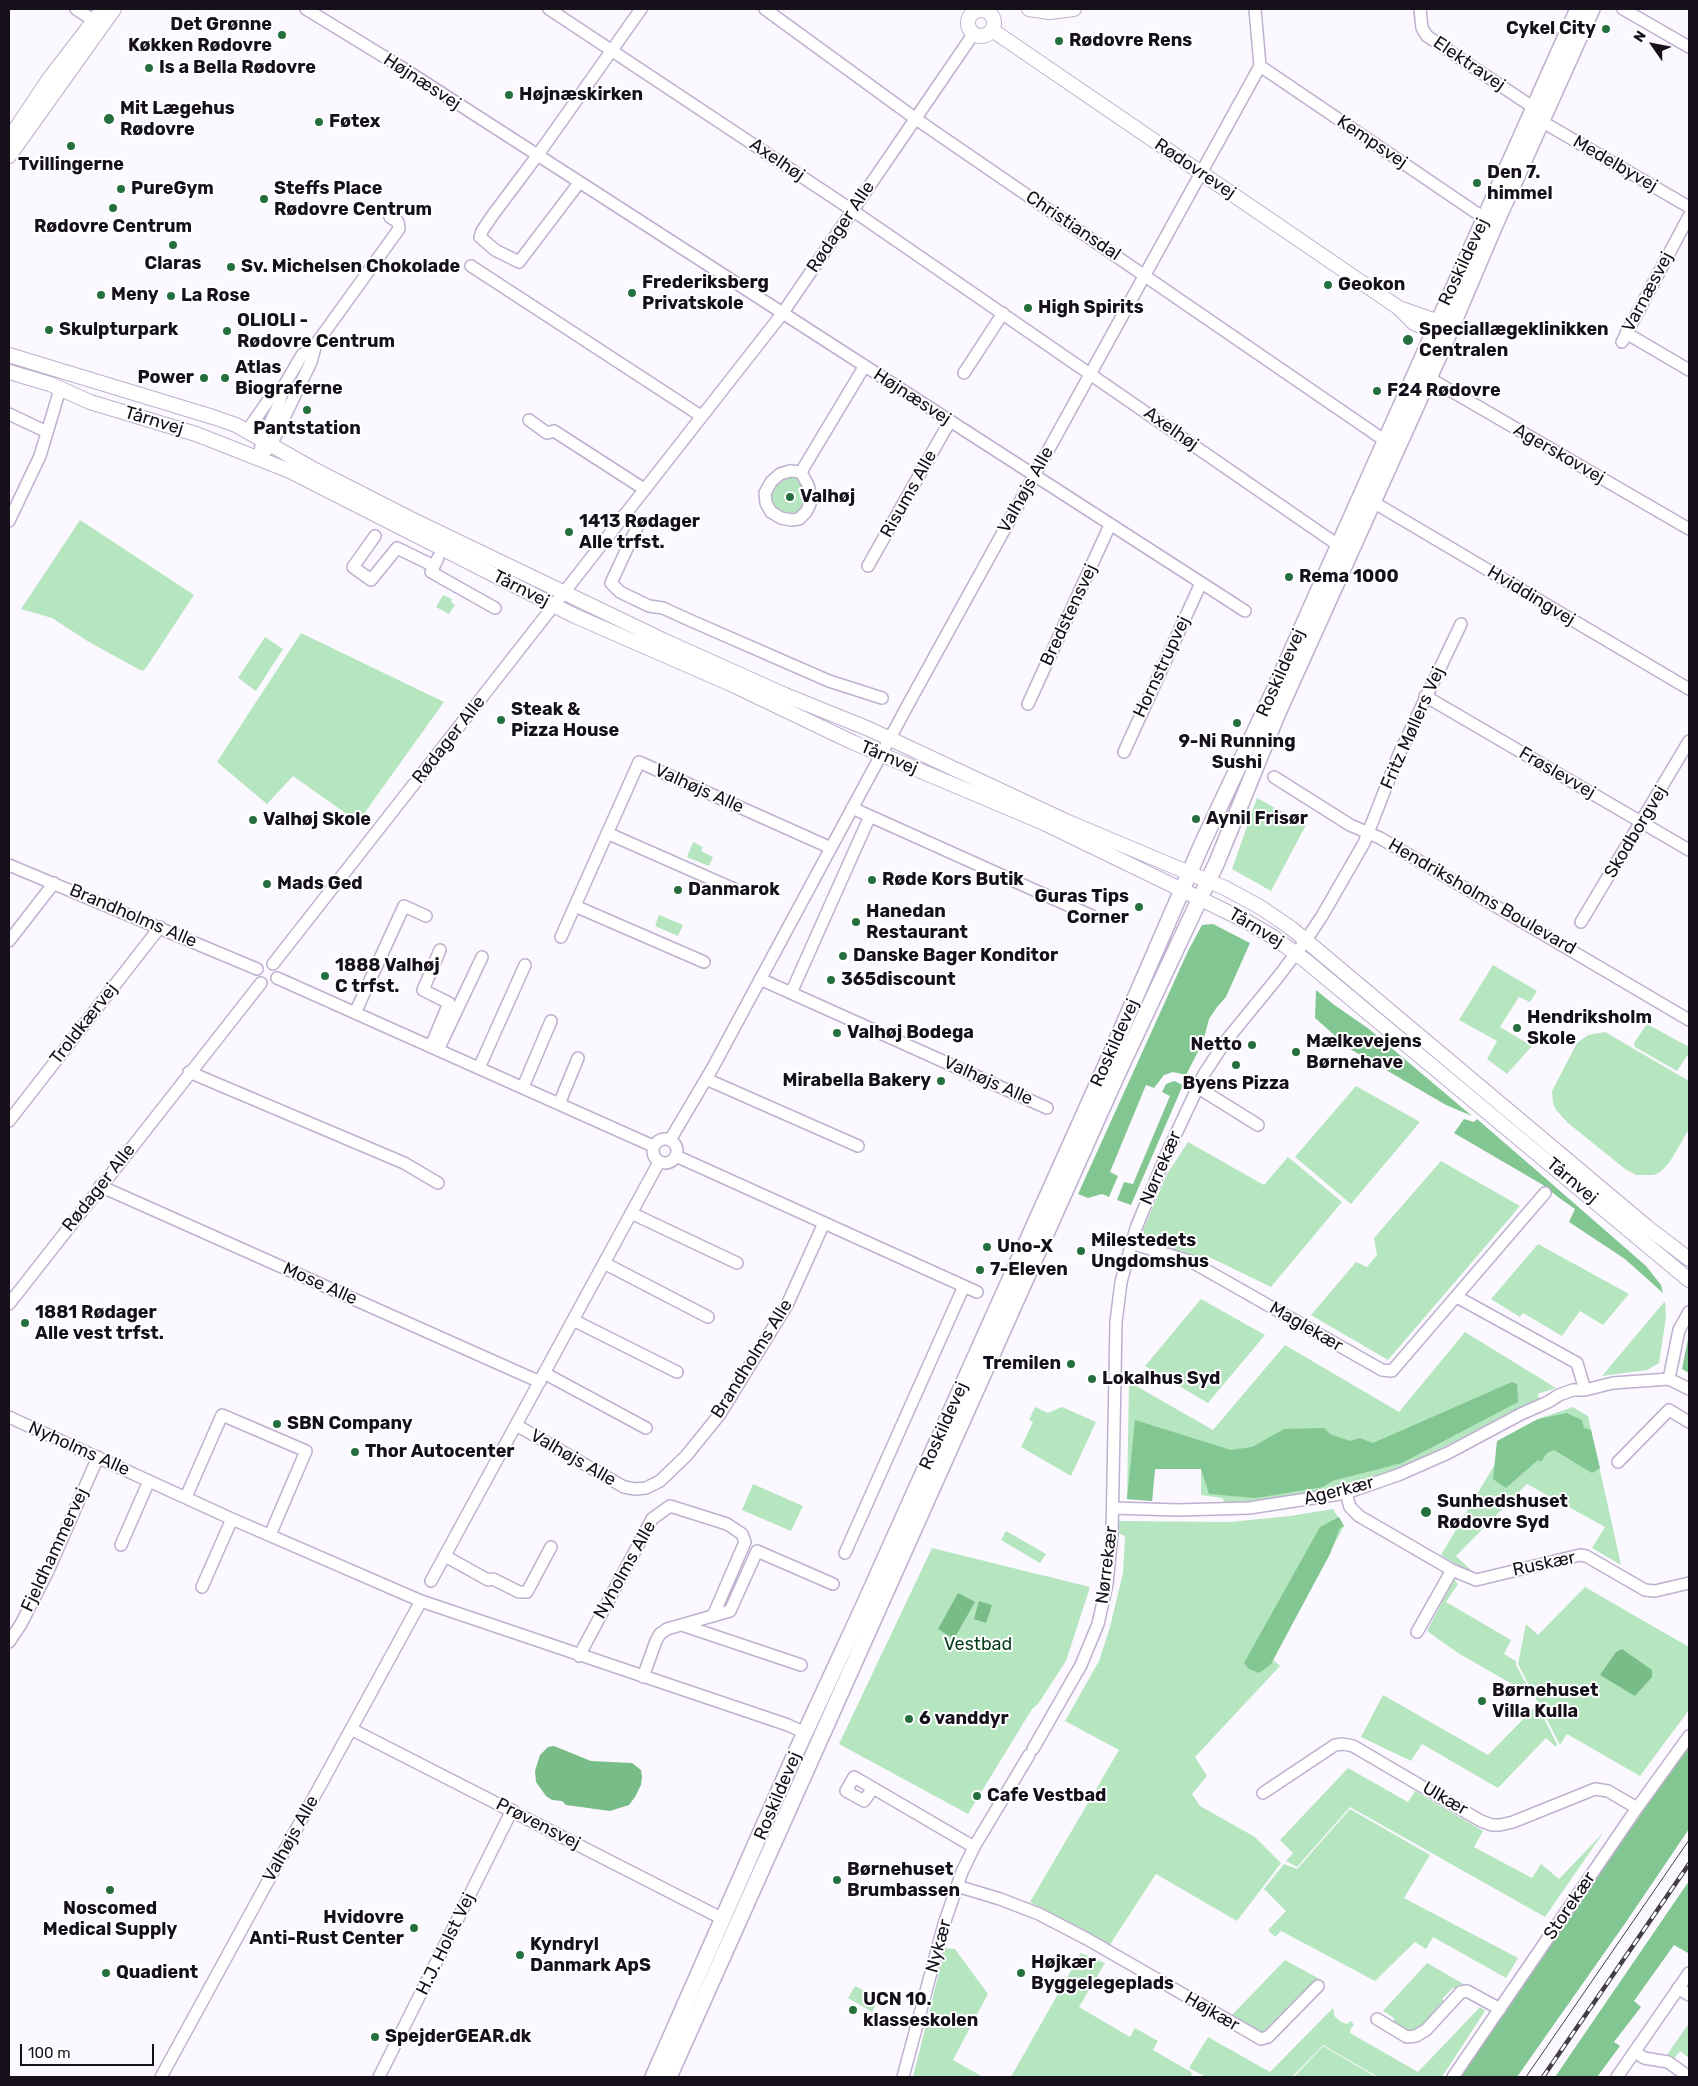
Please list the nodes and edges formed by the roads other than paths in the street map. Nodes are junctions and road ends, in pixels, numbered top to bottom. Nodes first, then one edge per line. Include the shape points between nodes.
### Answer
1 (76, 9) edge
2 (114, 9) edge
3 (306, 9) edge
4 (549, 9) edge
5 (641, 9) edge
6 (765, 9) edge
7 (1029, 9) edge
8 (1074, 9) edge
9 (1255, 9) edge
10 (1420, 9) edge
11 (1578, 9) edge
12 (1592, 9) edge
13 (1623, 9) edge
14 (990, 10) edge
15 (967, 12) edge
16 (100, 18) edge
17 (992, 30) junction
18 (974, 33) junction
19 (1689, 47) edge
20 (612, 50) junction
21 (1260, 66) junction
22 (37, 107) junction
23 (1538, 115) junction
24 (916, 119) junction
25 (9, 139) edge
26 (9, 156) edge
27 (538, 156) junction
28 (1201, 173) junction
29 (579, 183) junction
30 (1689, 207) edge
31 (852, 210) junction
32 (1689, 216) edge
33 (390, 217) dead end
34 (1484, 218) junction
35 (471, 266) dead end
36 (1145, 275) junction
37 (1003, 313) junction
38 (782, 314) junction
39 (1435, 327) junction
40 (1450, 333) junction
41 (316, 344) junction
42 (9, 355) edge
43 (864, 367) junction
44 (1689, 370) edge
45 (9, 372) edge
46 (964, 373) dead end
47 (1091, 374) junction
48 (1429, 378) junction
49 (285, 384) junction
50 (60, 389) junction
51 (9, 414) edge
52 (701, 416) junction
53 (529, 420) dead end
54 (950, 421) junction
55 (247, 431) junction
56 (47, 432) junction
57 (1384, 440) junction
58 (267, 443) junction
59 (259, 458) junction
60 (801, 472) junction
61 (1034, 476) junction
62 (644, 489) junction
63 (1373, 502) junction
64 (624, 515) junction
65 (9, 521) edge
66 (1110, 525) junction
67 (1689, 529) edge
68 (375, 536) dead end
69 (1338, 545) junction
70 (868, 566) dead end
71 (1201, 583) junction
72 (565, 592) junction
73 (554, 606) junction
74 (495, 608) dead end
75 (1245, 611) dead end
76 (1461, 624) dead end
77 (1689, 689) edge
78 (1425, 696) junction
79 (882, 698) dead end
80 (1028, 704) dead end
81 (890, 739) junction
82 (1689, 741) edge
83 (1124, 752) dead end
84 (881, 755) junction
85 (1274, 777) dead end
86 (852, 808) junction
87 (870, 816) junction
88 (1642, 822) junction
89 (607, 833) junction
90 (1368, 833) junction
91 (831, 848) junction
92 (1689, 850) edge
93 (9, 865) edge
94 (1190, 872) junction
95 (1208, 880) junction
96 (54, 883) junction
97 (1182, 889) junction
98 (734, 890) dead end
99 (1200, 897) junction
100 (575, 906) junction
101 (426, 916) dead end
102 (1092, 916) dead end
103 (1581, 922) dead end
104 (160, 927) junction
105 (560, 937) dead end
106 (1306, 940) junction
107 (9, 941) edge
108 (440, 950) dead end
109 (1296, 953) junction
110 (482, 957) dead end
111 (704, 962) dead end
112 (273, 964) junction
113 (525, 965) dead end
114 (257, 969) junction
115 (277, 978) junction
116 (760, 979) junction
117 (261, 982) junction
118 (792, 993) junction
119 (355, 1013) junction
120 (550, 1020) dead end
121 (1689, 1020) edge
122 (434, 1048) junction
123 (578, 1058) dead end
124 (479, 1068) junction
125 (189, 1072) junction
126 (706, 1079) junction
127 (523, 1087) junction
128 (1197, 1087) junction
129 (559, 1104) junction
130 (1047, 1108) dead end
131 (9, 1121) edge
132 (1258, 1125) dead end
133 (670, 1140) junction
134 (653, 1146) junction
135 (858, 1146) dead end
136 (676, 1156) junction
137 (659, 1162) junction
138 (438, 1183) dead end
139 (100, 1186) junction
140 (1545, 1193) dead end
141 (631, 1213) junction
142 (824, 1223) junction
143 (1131, 1243) junction
144 (1689, 1259) edge
145 (604, 1263) junction
146 (737, 1263) dead end
147 (1689, 1280) edge
148 (964, 1286) junction
149 (977, 1292) dead end
150 (1457, 1296) junction
151 (9, 1304) edge
152 (1689, 1312) edge
153 (708, 1316) dead end
154 (573, 1320) junction
155 (677, 1372) dead end
156 (542, 1377) junction
157 (1669, 1379) junction
158 (1689, 1389) edge
159 (1585, 1390) junction
160 (9, 1417) edge
161 (1688, 1419) edge
162 (516, 1425) junction
163 (646, 1428) dead end
164 (98, 1457) junction
165 (1618, 1462) dead end
166 (660, 1480) joint
167 (149, 1481) junction
168 (1346, 1493) junction
169 (186, 1497) junction
170 (1113, 1508) junction
171 (232, 1519) junction
172 (270, 1535) junction
173 (121, 1545) dead end
174 (551, 1547) dead end
175 (845, 1552) dead end
176 (445, 1556) junction
177 (1452, 1570) junction
178 (431, 1581) dead end
179 (1689, 1583) edge
180 (833, 1584) dead end
181 (202, 1587) dead end
182 (421, 1601) junction
183 (713, 1616) junction
184 (682, 1625) junction
185 (1417, 1632) dead end
186 (9, 1642) edge
187 (579, 1656) junction
188 (801, 1665) dead end
189 (643, 1677) junction
190 (351, 1729) junction
191 (806, 1733) junction
192 (1689, 1736) edge
193 (821, 1739) junction
194 (1031, 1752) joint
195 (872, 1788) dead end
196 (1263, 1793) dead end
197 (1637, 1808) junction
198 (512, 1810) junction
199 (974, 1847) junction
200 (957, 1886) junction
201 (723, 1919) junction
202 (1689, 1973) edge
203 (1318, 1986) dead end
204 (1678, 1988) junction
205 (1689, 1995) edge
206 (1500, 2010) junction
207 (1377, 2019) dead end
208 (1635, 2052) junction
209 (1689, 2076) edge
210 (162, 2077) edge
211 (379, 2077) edge
212 (653, 2077) edge
213 (669, 2077) edge
214 (903, 2077) edge
215 (1453, 2077) edge
216 (1618, 2077) edge

1 - 16 street
2 - 16 street
3 - 27 street, Højnæsvej
4 - 20 street, Axelhøj
5 - 20 street
6 - 24 street, Christiansdal
7 - 8 street via 1049,12
9 - 21 street
10 - 23 street, Elektravej via 1422,28 1427,36
11 - 23 main road, Roskildevej
12 - 23 main road, Roskildevej
13 - 19 street
14 - 15 street
14 - 17 street via 994,21
15 - 18 street
16 - 22 street
17 - 18 street via 984,35
17 - 28 street, Rødovrevej
18 - 24 street, Rødager Alle
20 - 27 street
20 - 31 street, Axelhøj
21 - 28 street, Valhøjs Alle
21 - 34 street, Kempsvej
22 - 25 street
22 - 26 street
23 - 30 street, Medelbyvej
23 - 34 main road, Roskildevej
23 - 40 main road, Roskildevej
24 - 31 street, Rødager Alle
24 - 36 street, Christiansdal
27 - 29 street, Højnæsvej
27 - 29 street via 482,231 480,238 495,250 519,262
28 - 36 street, Valhøjs Alle
28 - 39 street, Rødovrevej via 1399,308 1414,323
29 - 38 street, Højnæsvej
31 - 37 street, Axelhøj
31 - 38 street, Rødager Alle
32 - 44 street, Varnæsvej via 1624,338
33 - 41 street via 398,222 399,229
34 - 39 main road, Roskildevej
35 - 52 street
36 - 47 street, Valhøjs Alle
36 - 57 street, Christiansdal
37 - 46 street
37 - 47 street, Axelhøj
38 - 43 street, Højnæsvej
38 - 52 street, Rødager Alle
39 - 40 street, Rødovrevej
39 - 57 main road, Roskildevej
40 - 48 main road, Roskildevej
41 - 49 street via 302,355
41 - 58 street via 311,362
42 - 55 street, Tårnvej via 213,416
43 - 54 street, Højnæsvej
43 - 60 street
45 - 50 street, Tårnvej
47 - 61 street, Valhøjs Alle
47 - 69 street, Axelhøj
48 - 63 main road, Roskildevej
48 - 67 street, Agerskovvej
49 - 55 street via 270,398
49 - 58 street
50 - 56 street
50 - 59 street, Tårnvej
51 - 56 street
52 - 62 street, Rødager Alle
53 - 62 street via 547,433 554,431
54 - 61 street, Højnæsvej
54 - 70 street, Risums Alle
55 - 58 street, Tårnvej
56 - 65 street via 40,456
57 - 69 main road, Roskildevej
58 - 59 street
58 - 72 street, Tårnvej via 411,519
59 - 73 street, Tårnvej
60 - 60 street via 780,474 765,493 771,512 781,518 799,519 810,504 808,485
61 - 66 street, Højnæsvej
61 - 81 street, Valhøjs Alle
62 - 64 street, Rødager Alle
63 - 77 street, Hviddingvej
63 - 95 main road, Roskildevej via 1277,715
64 - 72 street, Rødager Alle
64 - 79 street via 638,525 611,583 620,592 829,682
66 - 71 street, Højnæsvej
66 - 80 street, Bredstensvej
68 - 74 street, Tårnvej via 353,567 371,580 397,548 436,562 431,572
69 - 94 main road, Roskildevej
71 - 75 street, Højnæsvej
71 - 83 street, Hornstrupvej
72 - 73 street, Rødager Alle
72 - 81 street, Tårnvej via 739,675
73 - 84 street, Tårnvej
73 - 112 street, Rødager Alle
76 - 78 street, Fritz Møllers Vej
78 - 88 street, Frøslevvej
78 - 90 street, Fritz Møllers Vej
81 - 84 street, Valhøjs Alle
81 - 94 street, Tårnvej via 1068,822
82 - 88 street, Skodborgvej
84 - 86 street, Valhøjs Alle
84 - 97 street, Tårnvej via 1044,824
85 - 90 street, Hendriksholms Boulevard via 1334,816
86 - 87 street
86 - 91 street, Valhøjs Alle
87 - 102 street
87 - 118 street
88 - 92 street, Frøslevvej
88 - 103 street, Skodborgvej
89 - 91 street, Valhøjs Alle via 639,762
89 - 98 street
89 - 100 street, Valhøjs Alle
90 - 106 street, Nørrekær
90 - 121 street, Hendriksholms Boulevard
91 - 116 street, Valhøjs Alle
93 - 96 street, Brandholms Alle
94 - 95 street, Tårnvej
94 - 97 main road, Roskildevej
95 - 99 main road, Roskildevej
95 - 106 street, Tårnvej via 1275,916
96 - 104 street, Brandholms Alle
96 - 107 street
97 - 99 street, Tårnvej
97 - 191 main road, Roskildevej
99 - 109 street, Tårnvej
99 - 193 main road, Roskildevej via 1109,1092
100 - 105 street, Valhøjs Alle
100 - 111 street
101 - 119 street via 404,906
104 - 114 street, Brandholms Alle
104 - 131 street, Troldkærvej
106 - 109 street, Nørrekær
106 - 144 street, Tårnvej
108 - 122 street via 423,990 449,1002
109 - 128 street, Nørrekær via 1225,1042
109 - 147 street, Tårnvej
110 - 122 street
112 - 114 street via 264,963
112 - 115 street via 278,970
113 - 124 street
114 - 117 street via 256,977
115 - 117 street via 272,983
115 - 119 street
116 - 118 street, Valhøjs Alle
116 - 126 street, Valhøjs Alle
117 - 125 street, Rødager Alle
118 - 130 street, Valhøjs Alle
119 - 122 street
120 - 127 street
122 - 124 street
123 - 129 street
124 - 127 street
125 - 138 street via 404,1163
125 - 139 street, Rødager Alle
126 - 133 street, Valhøjs Alle
126 - 135 street
127 - 129 street
128 - 132 street
128 - 143 street, Nørrekær
129 - 134 street
133 - 134 street via 660,1139
133 - 136 street via 676,1147
134 - 137 street via 653,1155
136 - 137 street via 668,1162
136 - 142 street
137 - 141 street, Valhøjs Alle
139 - 151 street, Rødager Alle
139 - 156 street, Mose Alle
140 - 150 street, Maglekær
141 - 145 street, Valhøjs Alle
141 - 146 street
142 - 148 street
142 - 166 street, Brandholms Alle via 787,1305 720,1414 686,1456
143 - 150 street, Maglekær via 1192,1262 1382,1370 1392,1371
143 - 170 street, Nørrekær via 1121,1282 1116,1322
145 - 153 street
145 - 154 street, Valhøjs Alle
148 - 149 street
148 - 175 street
150 - 159 street via 1578,1363
152 - 157 street via 1678,1330
154 - 155 street
154 - 156 street, Valhøjs Alle
156 - 162 street, Valhøjs Alle
156 - 163 street
157 - 158 street
157 - 159 street, Agerkær via 1613,1383
159 - 168 street, Agerkær via 1580,1395 1548,1402 1521,1414 1448,1453 1398,1475
160 - 164 street, Nyholms Alle
161 - 165 street via 1668,1410
162 - 166 street, Valhøjs Alle via 624,1487 646,1488
162 - 176 street, Valhøjs Alle
164 - 167 street, Nyholms Alle
164 - 186 street, Fjeldhammervej via 48,1570
167 - 169 street, Nyholms Alle
167 - 173 street, Nyholms Alle
168 - 170 street, Agerkær via 1249,1508
168 - 177 street, Ruskær via 1350,1507 1359,1516
169 - 171 street, Nyholms Alle
169 - 172 street via 222,1415 306,1451
170 - 194 street, Nørrekær via 1107,1584 1098,1624 1081,1665
171 - 172 street, Nyholms Alle
171 - 181 street
172 - 182 street, Nyholms Alle
174 - 176 street via 527,1592 518,1592 493,1579 488,1580
176 - 178 street, Valhøjs Alle
177 - 179 street, Ruskær via 1476,1580 1580,1555 1645,1590 1655,1591
177 - 185 street
180 - 183 street via 757,1551 730,1611
182 - 187 street, Nyholms Alle
182 - 190 street, Valhøjs Alle
183 - 184 street
183 - 187 street, Nyholms Alle via 745,1542 742,1534 727,1524 670,1506 652,1519
184 - 188 street
184 - 189 street via 660,1634
187 - 189 street, Nyholms Alle
189 - 191 street, Nyholms Alle
190 - 198 street, Prøvensvej
190 - 210 street, Valhøjs Alle
191 - 193 street, Nyholms Alle
191 - 201 main road, Roskildevej
192 - 197 street, Storekær
193 - 213 main road, Roskildevej
194 - 199 street, Nykær
195 - 199 street
196 - 197 street, Ulkær via 1335,1745 1343,1744 1352,1746 1492,1825 1513,1822 1595,1789 1608,1791
197 - 206 street, Storekær
198 - 201 street, Prøvensvej
198 - 211 street, H.J. Holst Vej
199 - 200 street, Nykær
200 - 203 street, Højkær via 1039,1914 1261,2039 1268,2037
200 - 214 street, Nykær
201 - 212 main road, Roskildevej
202 - 204 street
204 - 205 street
204 - 208 street
206 - 207 street via 1467,1991 1461,1992 1426,2030 1416,2036 1407,2037
206 - 215 street, Storekær
208 - 209 street via 1644,2058 1668,2062
208 - 216 street

